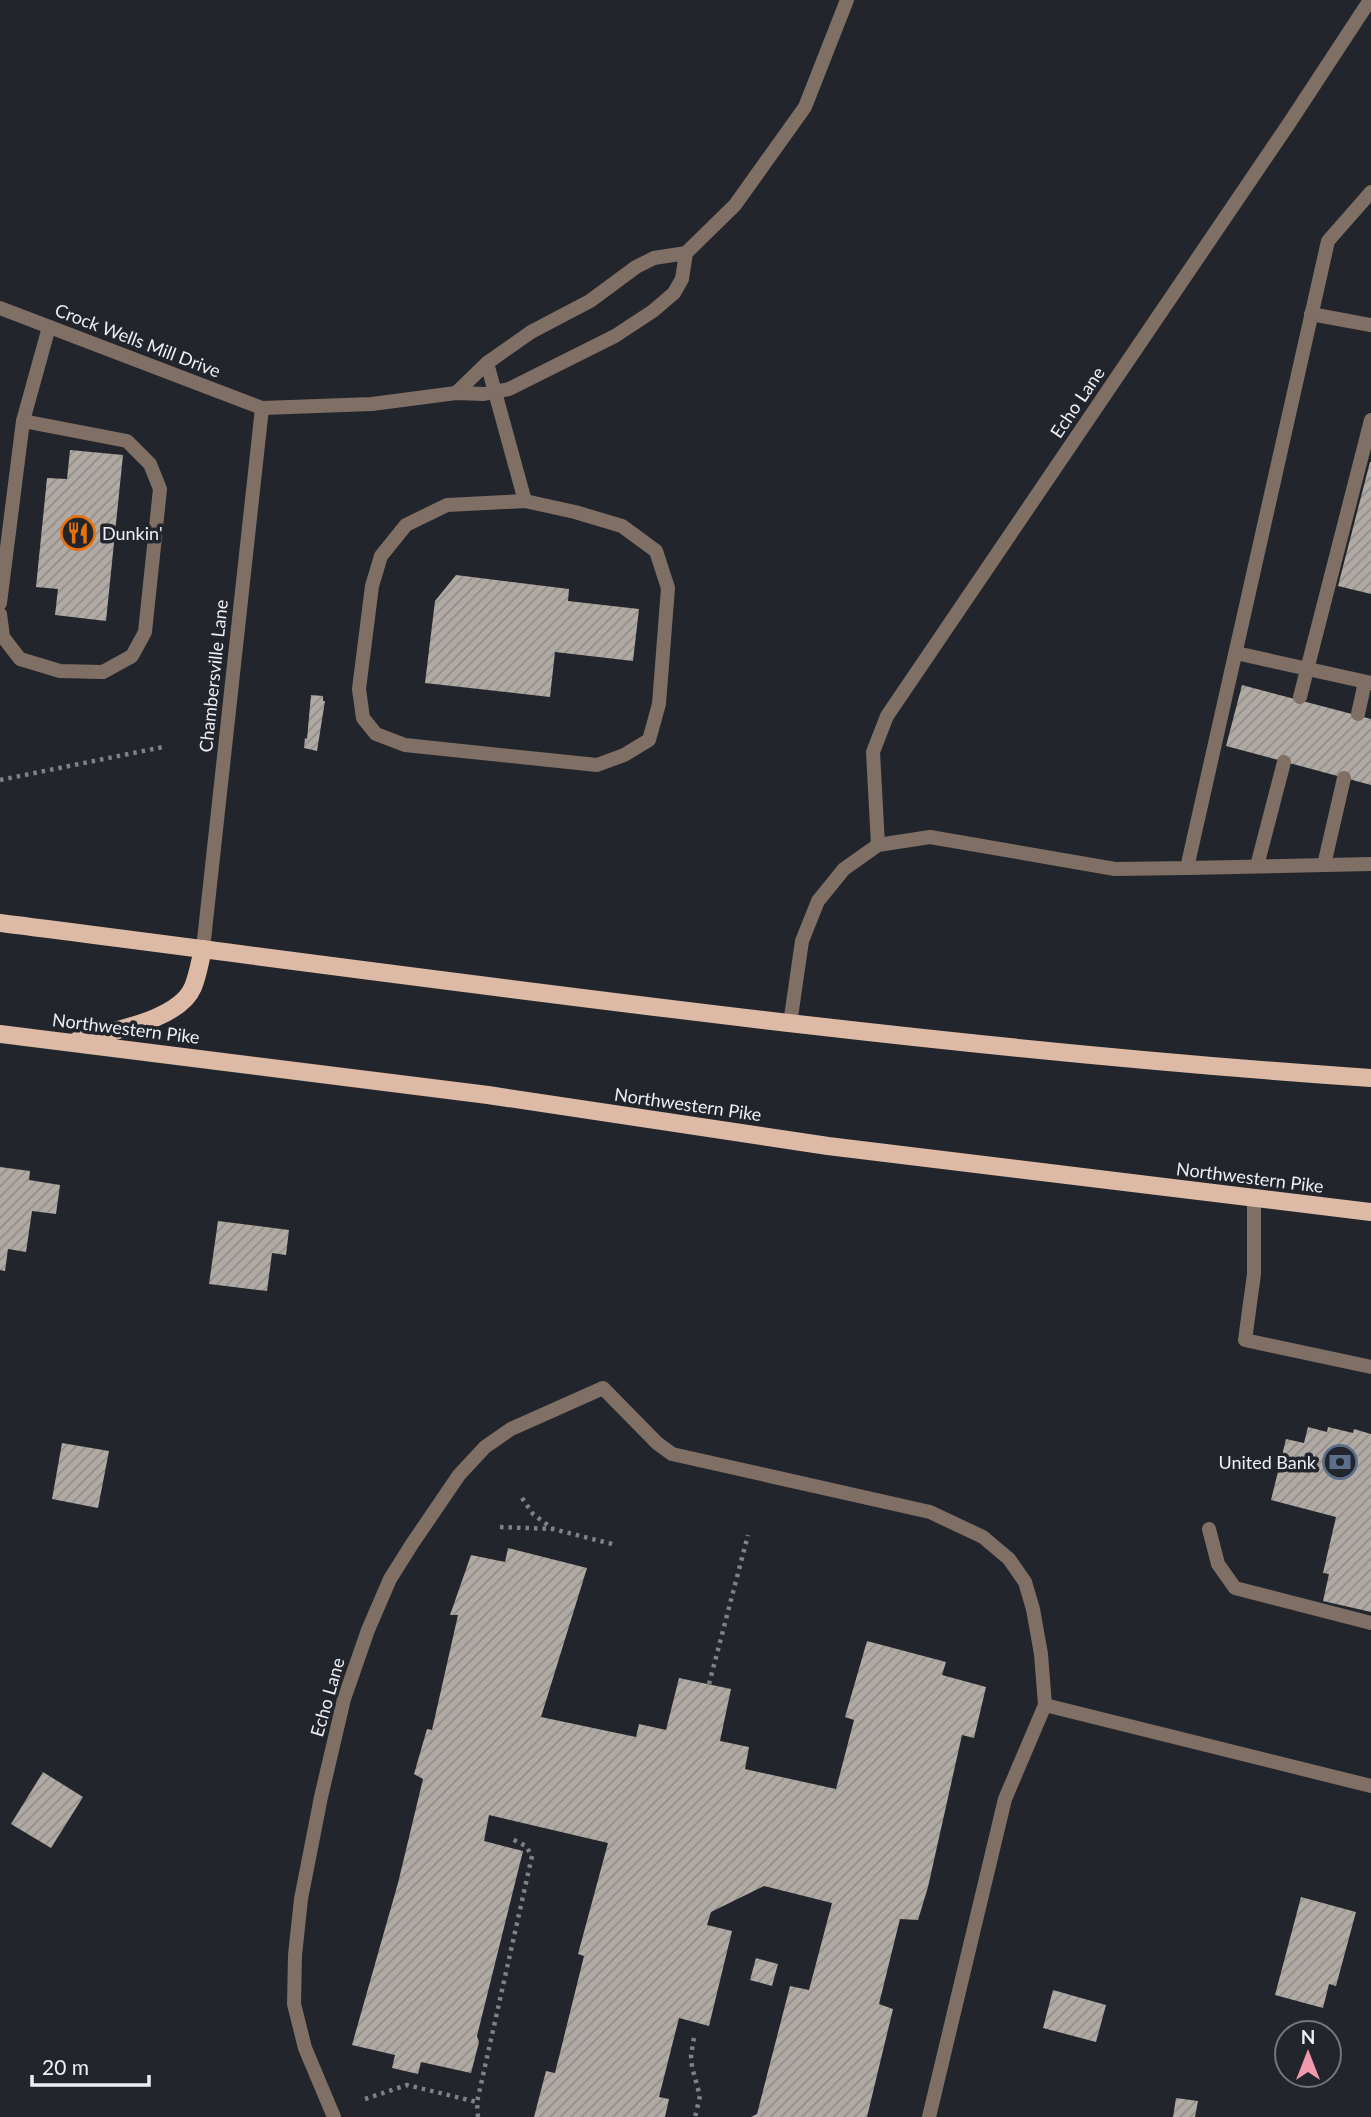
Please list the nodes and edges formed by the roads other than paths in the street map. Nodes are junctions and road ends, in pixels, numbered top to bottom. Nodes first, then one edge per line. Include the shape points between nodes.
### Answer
1 (847, 0) edge
2 (1370, 0) edge
3 (1371, 192) edge
4 (686, 253) junction
5 (0, 308) edge
6 (1311, 314) junction
7 (1371, 325) edge
8 (49, 327) junction
9 (487, 363) junction
10 (495, 391) junction
11 (456, 393) junction
12 (262, 408) junction
13 (1371, 420) edge
14 (23, 421) junction
15 (525, 501) junction
16 (0, 603) edge
17 (0, 614) edge
18 (1236, 653) junction
19 (1307, 669) junction
20 (1368, 683) edge
21 (1300, 697) dead end
22 (1358, 714) dead end
23 (1284, 762) dead end
24 (1344, 778) dead end
25 (878, 845) junction
26 (1371, 864) edge
27 (1324, 865) junction
28 (1257, 866) junction
29 (1187, 868) junction
30 (0, 923) edge
31 (203, 949) junction
32 (790, 1024) junction
33 (0, 1034) edge
34 (70, 1042) junction
35 (1371, 1078) edge
36 (1254, 1198) junction
37 (1371, 1212) edge
38 (1371, 1367) edge
39 (1209, 1529) dead end
40 (1371, 1623) edge
41 (1045, 1705) junction
42 (1371, 1786) edge
43 (334, 2117) edge
44 (929, 2117) edge

1 - 4 street via 805,107 735,205
2 - 25 street, Echo Lane via 887,716 873,752
3 - 6 street via 1328,241
4 - 9 street via 654,258 636,267 590,301 531,332
4 - 10 street via 682,279 653,311 566,362
5 - 8 street, Crock Wells Mill Drive
6 - 7 street
6 - 18 street
8 - 12 street, Crock Wells Mill Drive
8 - 14 street
9 - 10 street
9 - 11 street
10 - 11 street
10 - 15 street
11 - 12 street via 372,404
12 - 31 street, Chambersville Lane
13 - 19 street
14 - 16 street
14 - 17 street via 127,441 150,464 160,489 145,632 132,656 103,672 60,671 20,659 3,637
15 - 15 street via 447,505 406,525 382,556 372,586 359,689 363,718 376,734 405,745 597,765 649,740 659,704 668,588 656,551 622,526
18 - 19 street
18 - 29 street
19 - 20 street
19 - 21 street
20 - 22 street
23 - 28 street
24 - 27 street
25 - 29 street via 930,837 1115,869
25 - 32 street via 844,869 818,901 802,941
26 - 27 street
27 - 28 street
28 - 29 street
30 - 31 main road
31 - 32 main road
31 - 34 main road via 193,989 166,1014
32 - 35 main road
33 - 34 main road, Northwestern Pike
34 - 36 main road, Northwestern Pike via 488,1095 828,1146
36 - 37 main road, Northwestern Pike
36 - 38 street via 1254,1274 1245,1340
39 - 40 street via 1218,1564 1235,1588
41 - 42 street
41 - 43 street, Echo Lane via 1037,1631 1025,1583 1009,1559 982,1537 930,1512 672,1454 603,1388 511,1429 485,1447 459,1475 390,1579 344,1699 320,1797 295,1955 294,2004 305,2048
41 - 44 street via 1005,1799

